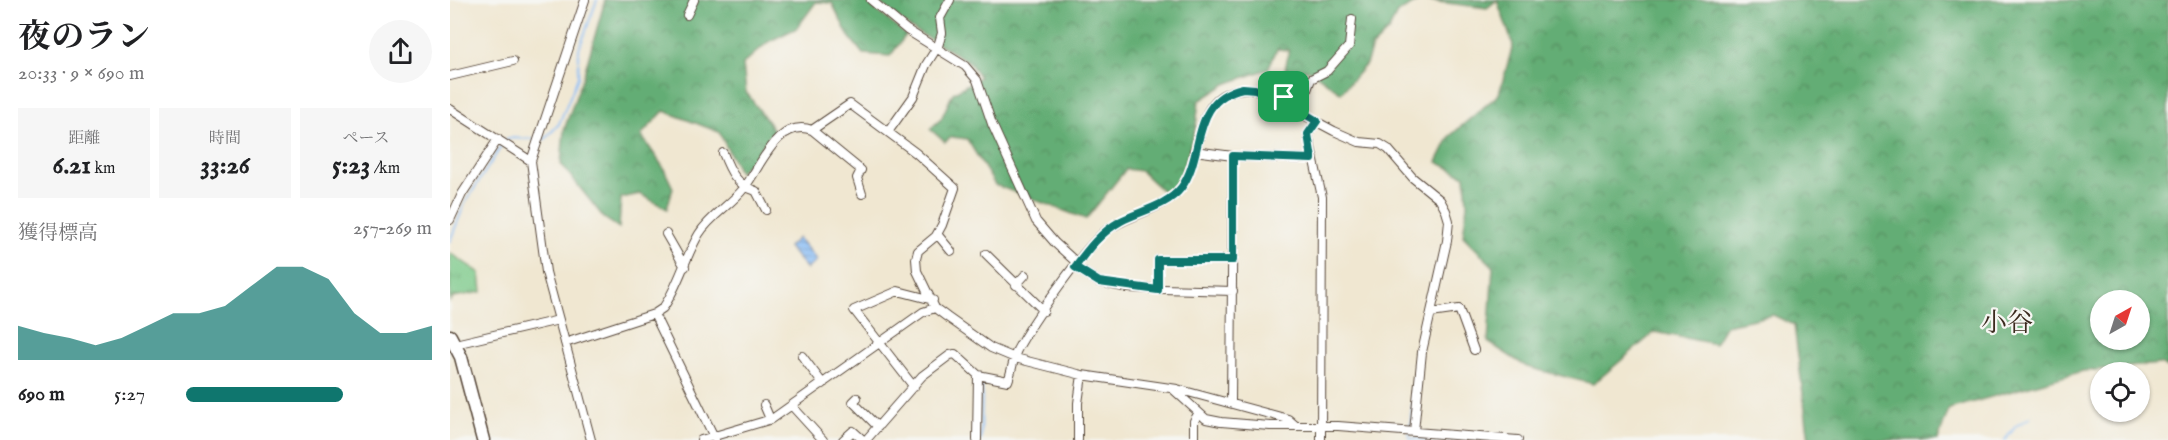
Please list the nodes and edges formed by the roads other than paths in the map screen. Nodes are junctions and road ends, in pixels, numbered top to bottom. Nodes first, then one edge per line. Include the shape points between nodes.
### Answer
1 (585, 0) edge
2 (694, 0) edge
3 (871, 0) edge
4 (950, 0) edge
5 (687, 15) dead end
6 (1352, 19) dead end
7 (936, 49) junction
8 (513, 61) dead end
9 (450, 76) edge
10 (1290, 78) dead end
11 (1282, 99) junction
12 (1303, 101) junction
13 (450, 109) edge
14 (1300, 111) junction
15 (1317, 121) junction
16 (812, 130) junction
17 (888, 132) junction
18 (499, 140) junction
19 (1194, 151) junction
20 (723, 153) dead end
21 (1233, 156) junction
22 (1312, 159) junction
23 (531, 161) junction
24 (744, 188) junction
25 (862, 194) dead end
26 (766, 210) dead end
27 (450, 220) edge
28 (666, 234) dead end
29 (937, 234) junction
30 (951, 251) dead end
31 (986, 254) dead end
32 (1233, 260) junction
33 (1076, 265) junction
34 (685, 267) junction
35 (1026, 275) dead end
36 (1016, 285) junction
37 (1158, 290) junction
38 (1233, 291) junction
39 (934, 304) junction
40 (1044, 311) junction
41 (1431, 313) junction
42 (654, 314) junction
43 (559, 320) junction
44 (452, 342) edge
45 (566, 343) junction
46 (879, 343) junction
47 (1474, 350) dead end
48 (802, 356) dead end
49 (1015, 358) junction
50 (978, 375) junction
51 (1082, 375) junction
52 (823, 384) junction
53 (914, 387) junction
54 (1174, 390) junction
55 (856, 398) dead end
56 (1231, 403) junction
57 (764, 405) dead end
58 (792, 406) junction
59 (1198, 414) dead end
60 (770, 419) junction
61 (1321, 425) junction
62 (1296, 426) junction
63 (878, 427) junction
64 (1414, 432) junction
65 (714, 438) edge
66 (483, 440) edge
67 (591, 440) edge
68 (701, 440) edge
69 (823, 440) edge
70 (843, 440) edge
71 (864, 440) edge
72 (977, 440) edge
73 (1078, 440) edge
74 (1194, 440) edge
75 (1321, 440) edge
76 (1518, 440) edge

1 - 23 street
2 - 5 street
3 - 7 street
4 - 7 street via 940,18 942,33
6 - 12 street via 1349,46 1327,71 1311,79
7 - 17 street via 913,97
7 - 33 street via 965,66 977,80 992,124 1036,221
8 - 9 street
10 - 11 street
11 - 12 street
11 - 14 street
11 - 19 street via 1255,89 1227,92 1216,100 1204,121
12 - 14 street
13 - 18 street
14 - 15 street
15 - 22 street via 1308,134
15 - 41 street via 1359,142 1388,149 1413,178 1440,200 1449,221
16 - 17 street via 850,104
16 - 24 street via 806,127 784,134 770,147
16 - 25 street via 861,170 857,178
17 - 29 street via 955,188
18 - 23 street
18 - 27 street via 462,194
19 - 21 street
19 - 33 street via 1185,181 1171,198 1120,221
20 - 24 street via 732,174
21 - 22 street
21 - 32 street
22 - 61 street via 1322,197
23 - 43 street via 546,272
24 - 26 street via 756,191
24 - 34 street via 700,232
28 - 34 street
29 - 30 street
29 - 39 street via 918,250 916,259 916,271
31 - 36 street
32 - 37 street via 1158,260
32 - 38 street
33 - 37 street via 1099,282
33 - 40 street
34 - 42 street via 669,298
35 - 36 street
36 - 40 street
37 - 38 street
38 - 56 street
39 - 46 street
39 - 46 street via 898,291 854,310
39 - 49 street via 992,348
40 - 49 street
41 - 47 street via 1459,309
41 - 64 street via 1422,352
42 - 45 street
42 - 65 street
43 - 44 street
43 - 45 street
44 - 66 highway via 464,365
45 - 67 street
46 - 52 street
46 - 53 street
48 - 52 street
49 - 50 street via 1008,381
49 - 51 street
50 - 53 street via 955,354 922,376
50 - 72 street
51 - 54 street
51 - 73 street
52 - 58 street
53 - 63 street
54 - 56 street
54 - 62 street via 1206,419
55 - 63 street via 853,402
56 - 62 street via 1288,419
57 - 60 street
58 - 60 street
58 - 69 street
59 - 74 street
60 - 65 street
61 - 62 street
61 - 64 street
61 - 75 street
63 - 71 street
64 - 76 street
65 - 68 street
70 - 71 street via 853,432

